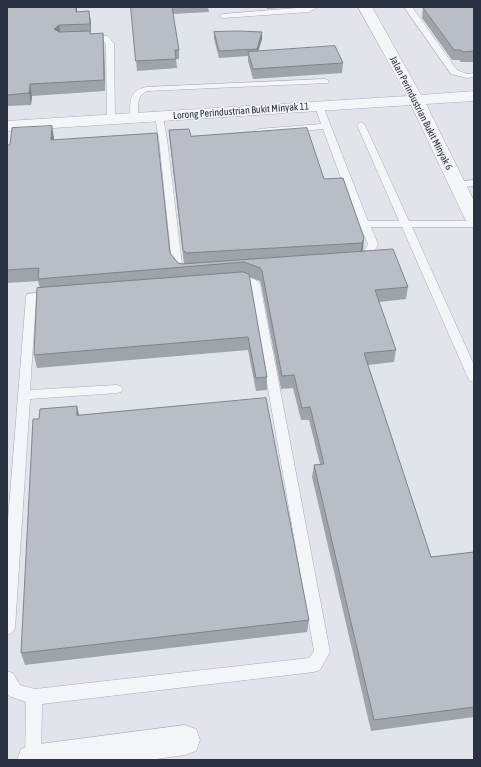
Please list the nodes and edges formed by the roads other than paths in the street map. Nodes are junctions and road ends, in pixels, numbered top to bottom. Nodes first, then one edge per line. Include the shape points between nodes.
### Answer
1 (314, 7) edge
2 (365, 7) edge
3 (408, 7) edge
4 (223, 16) dead end
5 (82, 39) edge
6 (474, 75) edge
7 (325, 81) dead end
8 (474, 96) edge
9 (416, 99) junction
10 (319, 106) junction
11 (158, 117) junction
12 (134, 119) junction
13 (111, 120) junction
14 (361, 125) dead end
15 (7, 126) edge
16 (326, 126) junction
17 (247, 132) edge
18 (474, 183) edge
19 (457, 184) junction
20 (474, 219) edge
21 (364, 224) junction
22 (406, 224) junction
23 (474, 224) edge
24 (349, 261) edge
25 (198, 270) edge
26 (228, 280) edge
27 (63, 295) edge
28 (474, 378) edge
29 (116, 389) dead end
30 (24, 395) junction
31 (7, 628) edge
32 (7, 678) edge
33 (34, 697) junction
34 (185, 740) dead end
35 (32, 760) edge

1 - 4 lane via 309,10
2 - 9 street, Jalan Perindustrian Bukit Minyak 6
3 - 6 lane via 454,72 467,76
5 - 13 lane via 105,38 110,44
7 - 12 lane via 146,89 138,92 135,97
8 - 9 street, Lorong Perindustrian Bukit Minyak 11
9 - 10 street, Lorong Perindustrian Bukit Minyak 11
9 - 19 street, Jalan Perindustrian Bukit Minyak 6
10 - 11 street, Lorong Perindustrian Bukit Minyak 11
10 - 16 lane
11 - 12 street, Lorong Perindustrian Bukit Minyak 11
11 - 25 lane via 167,138 176,265 182,272
12 - 13 street, Lorong Perindustrian Bukit Minyak 11
13 - 15 street, Lorong Perindustrian Bukit Minyak 11
14 - 22 lane
16 - 17 lane
16 - 21 lane
18 - 19 lane
19 - 20 street, Jalan Perindustrian Bukit Minyak 6
21 - 22 lane
21 - 24 lane via 373,244 365,260
22 - 23 lane
22 - 28 lane
26 - 33 lane via 244,279 255,284 322,652 314,665
27 - 30 lane via 31,297
29 - 30 lane
30 - 31 lane
32 - 33 lane via 15,691
33 - 35 lane
34 - 35 street

